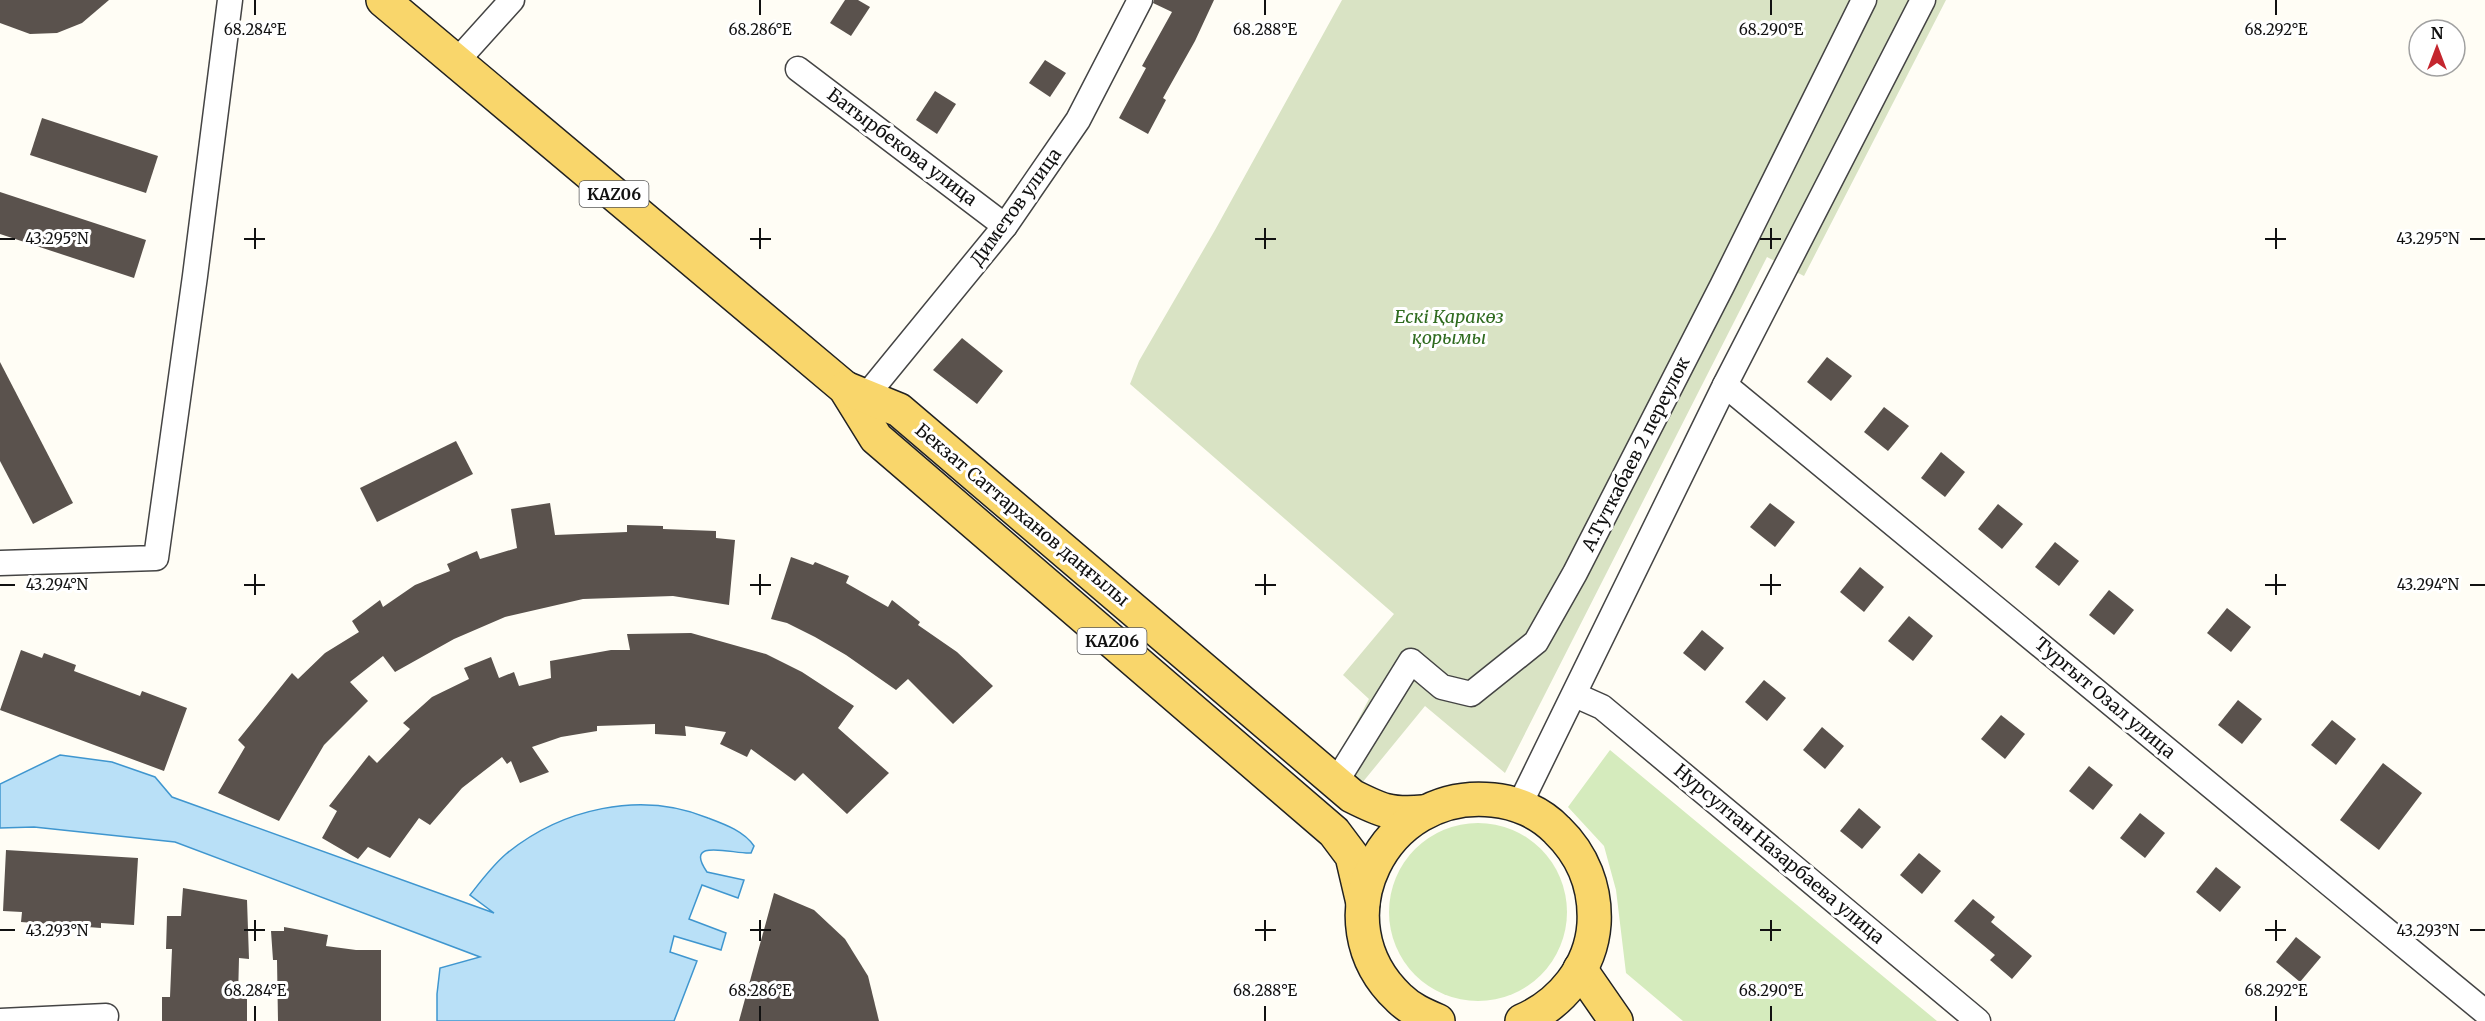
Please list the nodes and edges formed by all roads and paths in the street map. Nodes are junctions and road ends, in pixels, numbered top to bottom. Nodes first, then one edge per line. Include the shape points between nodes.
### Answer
1 (230, 0) edge
2 (384, 0) edge
3 (512, 0) edge
4 (1140, 0) edge
5 (1864, 0) edge
6 (1923, 0) edge
7 (456, 62) junction
8 (798, 69) dead end
9 (1005, 226) junction
10 (1725, 385) junction
11 (855, 392) junction
12 (0, 563) edge
13 (1575, 694) junction
14 (1336, 782) junction
15 (1519, 806) junction
16 (1423, 812) junction
17 (1363, 903) junction
18 (1580, 969) junction
19 (2485, 1012) edge
20 (1419, 1017) edge
21 (0, 1021) edge
22 (105, 1021) edge
23 (1523, 1021) edge
24 (1616, 1021) edge
25 (1978, 1021) edge

1 - 12 street via 156,558
2 - 7 main road, Бекзат Саттарханов даңғылы / KАZ06
3 - 7 street
4 - 9 street, Диметов улица via 1078,120
5 - 14 street, А.Туткабаев 2 переулок via 1717,296 1536,642 1471,694 1442,687 1412,661
6 - 10 street
7 - 11 main road, Бекзат Саттарханов даңғылы / KАZ06
8 - 9 street, Батырбекова улица
9 - 11 street, Диметов улица
10 - 13 street
10 - 19 street, Тургыт Озал улица
11 - 14 main road, Бекзат Саттарханов даңғылы / KАZ06 via 899,410
11 - 17 main road, Бекзат Саттарханов даңғылы / KАZ06 via 876,438 1334,832 1352,856
13 - 15 street
13 - 25 street, Нурсултан Назарбаева улица via 1602,707
14 - 16 main road, Бекзат Саттарханов даңғылы / KАZ06 via 1376,808 1397,814
15 - 16 main road, KАZ06 via 1500,800 1470,799
15 - 18 main road, KАZ06 via 1553,825 1578,855 1587,873 1594,912 1593,932
16 - 17 main road, KАZ06 via 1406,823 1380,853 1371,868
17 - 20 main road, KАZ06 via 1370,955 1388,986
18 - 23 main road, KАZ06 via 1556,1000
18 - 24 main road
21 - 22 street via 106,1016

